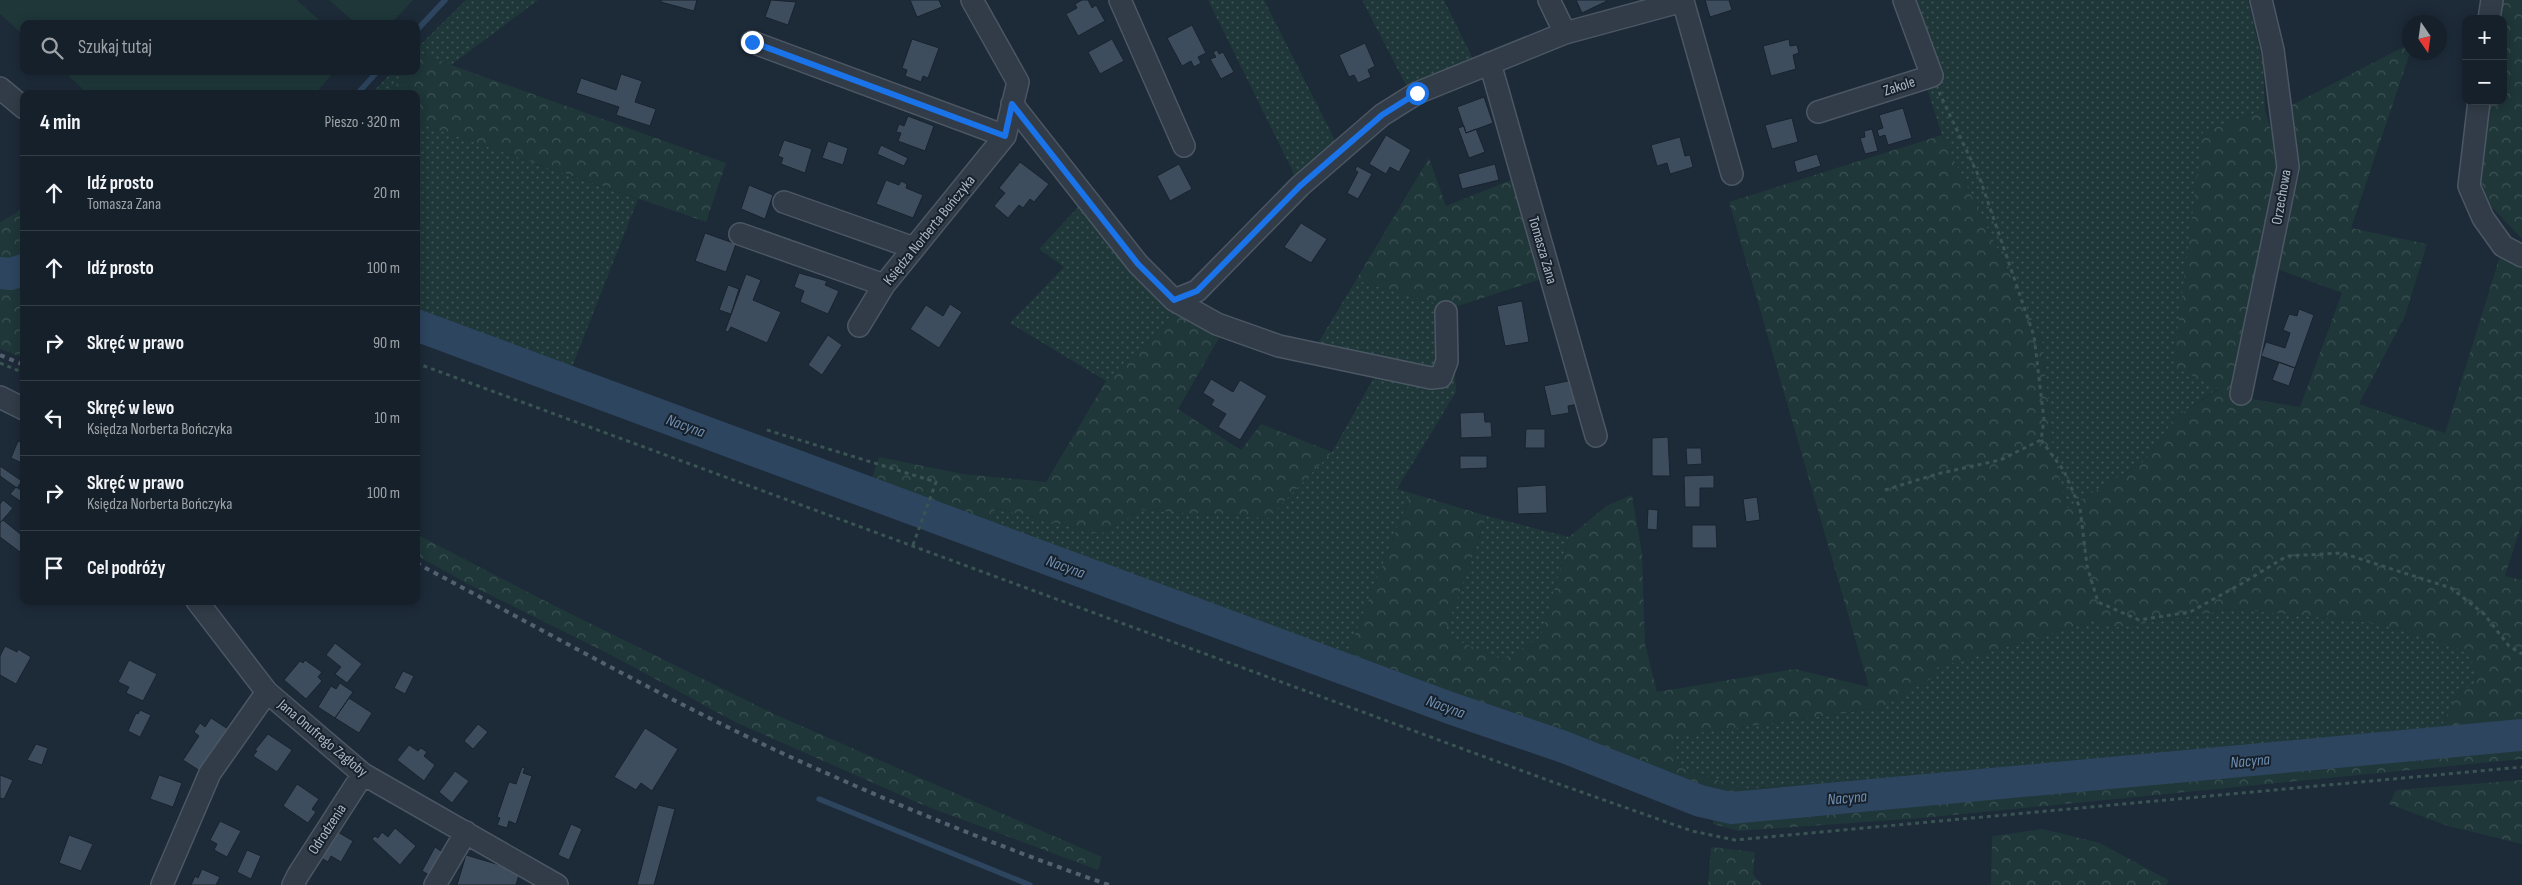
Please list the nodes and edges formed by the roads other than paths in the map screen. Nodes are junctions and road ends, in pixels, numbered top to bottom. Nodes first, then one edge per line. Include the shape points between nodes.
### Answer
1 (972, 0) edge
2 (1120, 0) edge
3 (1549, 0) edge
4 (1904, 0) edge
5 (2261, 0) edge
6 (2492, 0) edge
7 (2490, 15) edge
8 (1565, 32) junction
9 (752, 42) dead end
10 (1490, 63) junction
11 (0, 88) edge
12 (1012, 104) junction
13 (20, 105) edge
14 (2479, 105) edge
15 (1818, 112) dead end
16 (1005, 136) junction
17 (1184, 146) dead end
18 (1732, 174) dead end
19 (784, 202) dead end
20 (740, 234) dead end
21 (914, 248) junction
22 (2522, 256) edge
23 (884, 285) junction
24 (1174, 300) junction
25 (1446, 312) dead end
26 (860, 326) dead end
27 (2241, 394) dead end
28 (0, 397) edge
29 (20, 407) edge
30 (1596, 436) dead end
31 (200, 605) edge
32 (267, 692) junction
33 (363, 774) junction
34 (466, 832) junction
35 (162, 885) edge
36 (293, 885) edge
37 (435, 885) edge
38 (557, 885) edge

1 - 12 street, Księdza Norberta Bończyka via 1018,82
2 - 17 street
3 - 8 street
4 - 15 street, Zakole via 1932,76
5 - 27 street, Orzechowa via 2273,50 2288,167
6 - 7 street
8 - 10 street
8 - 18 street via 1683,1
9 - 16 street
10 - 24 street via 1417,93 1382,115 1300,186 1197,291
10 - 30 street, Tomasza Zana
11 - 13 street
12 - 16 street, Księdza Norberta Bończyka
12 - 24 street via 1138,264
14 - 22 street via 2469,186 2483,218 2503,246
16 - 21 street, Księdza Norberta Bończyka
19 - 21 street
20 - 23 street
21 - 23 street, Księdza Norberta Bończyka
23 - 26 street, Księdza Norberta Bończyka
24 - 25 street via 1217,324 1279,346 1431,378 1441,377 1447,360
28 - 29 street
31 - 32 street, Jana Onufrego Zagłoby
32 - 33 street, Jana Onufrego Zagłoby
32 - 35 street via 210,773
33 - 34 street, Jana Onufrego Zagłoby
33 - 36 street, Odrodzenia
34 - 37 street
34 - 38 street, Jana Onufrego Zagłoby

